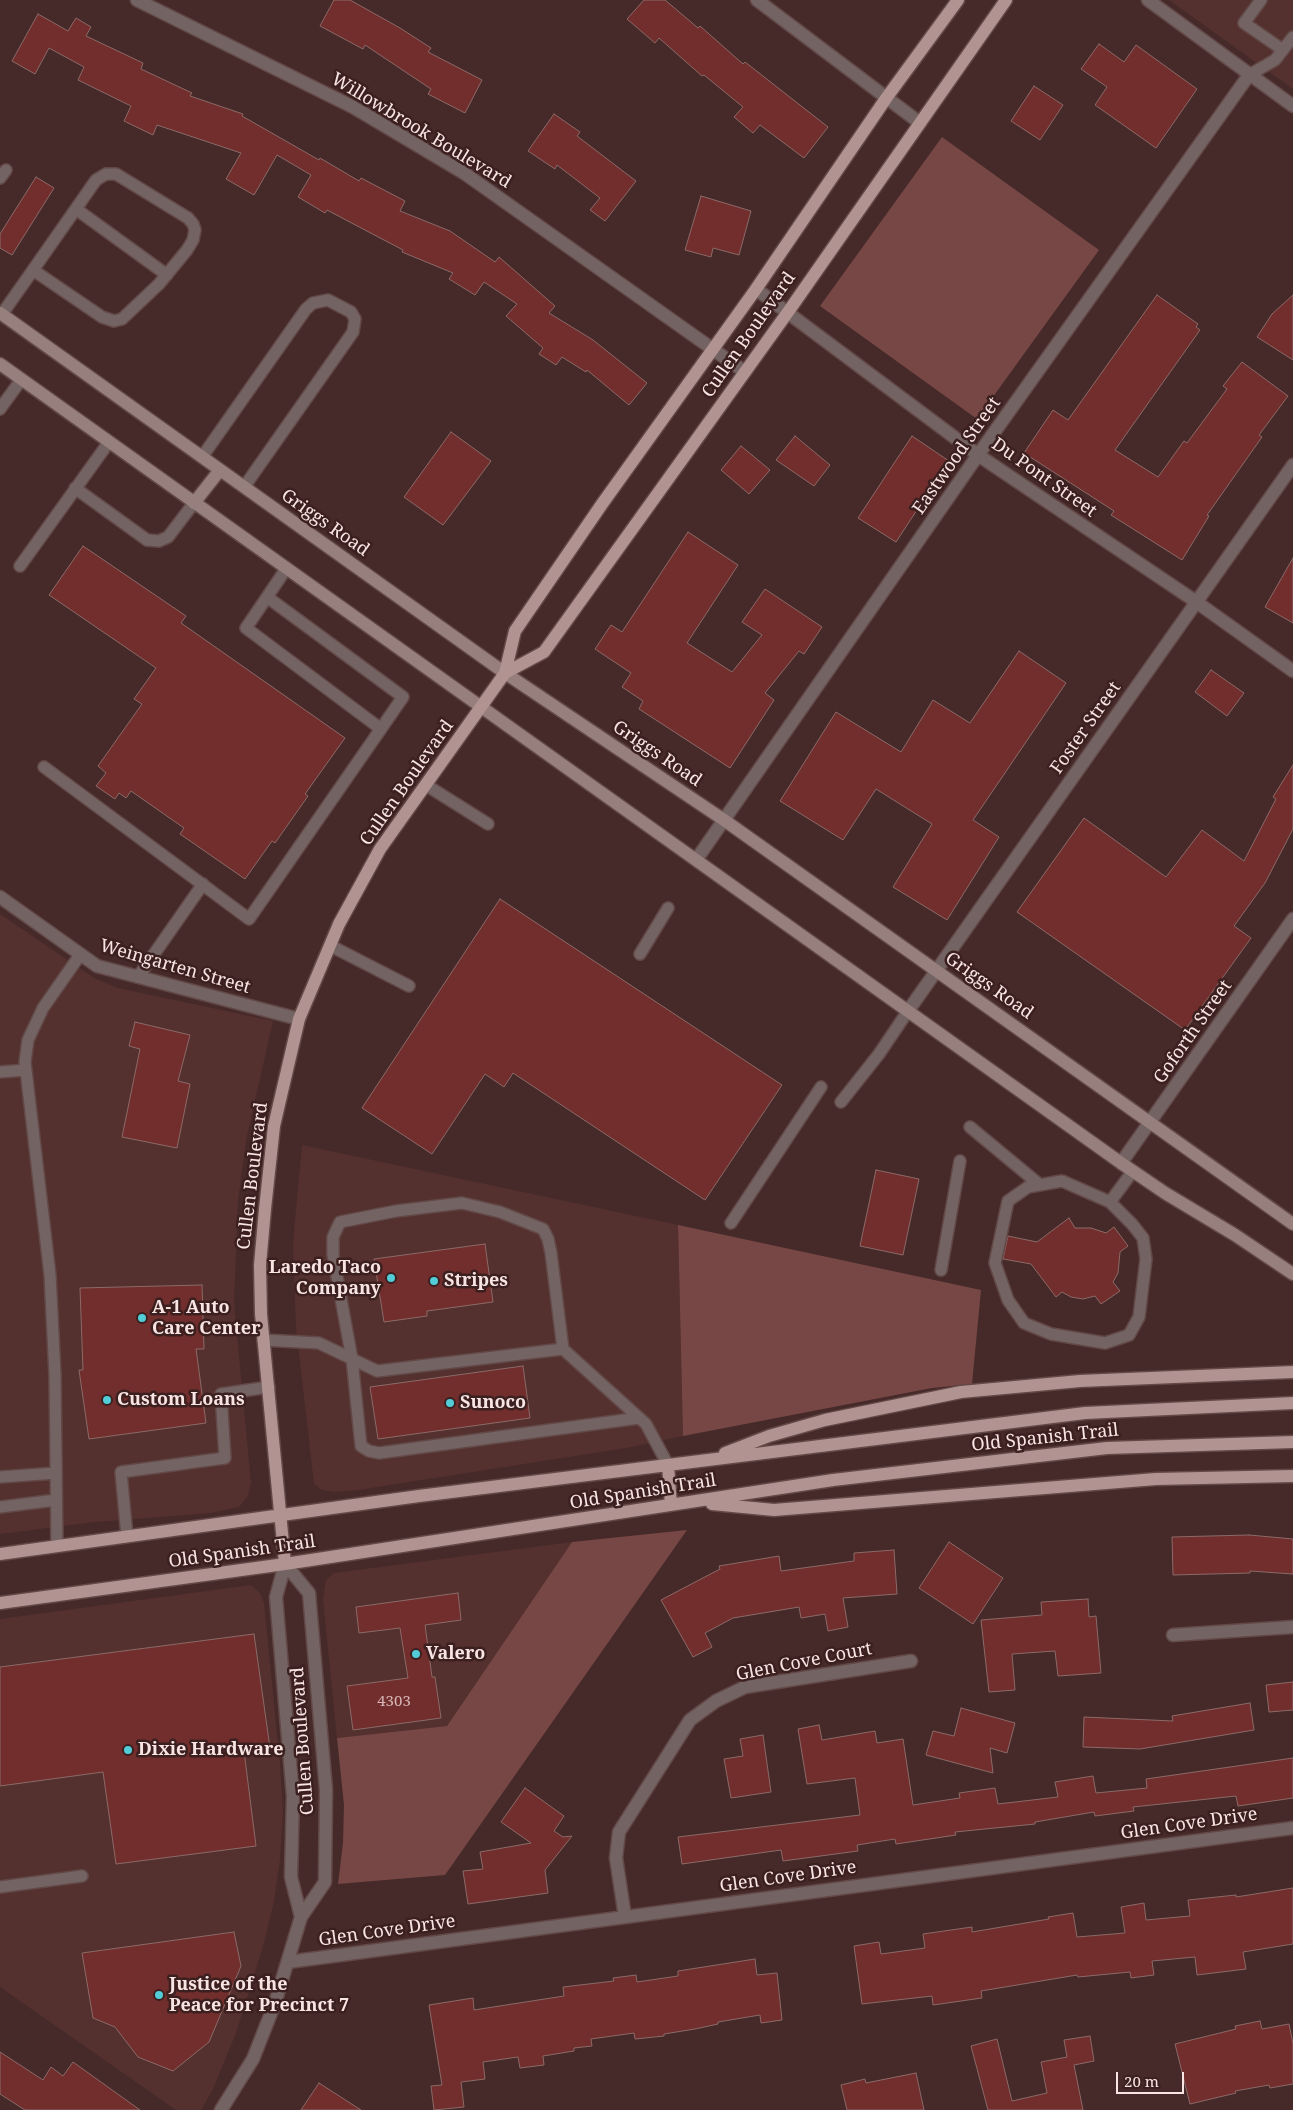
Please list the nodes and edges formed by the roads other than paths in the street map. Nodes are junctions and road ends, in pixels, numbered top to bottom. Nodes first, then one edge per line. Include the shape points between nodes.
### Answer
1 (137, 0) edge
2 (757, 0) edge
3 (958, 0) edge
4 (1006, 0) edge
5 (1148, 0) edge
6 (1261, 0) edge
7 (1293, 37) edge
8 (1283, 50) junction
9 (1249, 75) junction
10 (887, 97) junction
11 (1293, 106) edge
12 (920, 123) junction
13 (76, 209) junction
14 (32, 270) junction
15 (167, 275) junction
16 (756, 289) junction
17 (788, 312) junction
18 (1, 314) edge
19 (713, 348) junction
20 (0, 364) edge
21 (745, 372) junction
22 (21, 380) junction
23 (0, 409) edge
24 (108, 442) junction
25 (978, 455) junction
26 (202, 457) junction
27 (1293, 465) edge
28 (220, 470) junction
29 (244, 487) junction
30 (75, 488) junction
31 (194, 503) junction
32 (20, 566) dead end
33 (286, 569) junction
34 (267, 597) junction
35 (1195, 601) junction
36 (1293, 671) edge
37 (505, 673) junction
38 (481, 708) junction
39 (381, 729) junction
40 (44, 767) dead end
41 (426, 785) junction
42 (724, 820) junction
43 (488, 824) dead end
44 (696, 860) junction
45 (203, 884) junction
46 (0, 898) edge
47 (668, 908) dead end
48 (1293, 920) edge
49 (331, 946) junction
50 (640, 954) dead end
51 (80, 955) junction
52 (937, 970) junction
53 (138, 977) junction
54 (409, 986) dead end
55 (908, 1011) junction
56 (299, 1019) junction
57 (26, 1070) junction
58 (0, 1072) edge
59 (821, 1087) dead end
60 (841, 1102) dead end
61 (1150, 1123) junction
62 (970, 1127) dead end
63 (960, 1161) dead end
64 (1121, 1163) junction
65 (1133, 1171) junction
66 (1040, 1185) junction
67 (1110, 1202) junction
68 (731, 1223) dead end
69 (1293, 1224) edge
70 (941, 1270) dead end
71 (1293, 1274) edge
72 (263, 1340) junction
73 (563, 1349) junction
74 (352, 1359) junction
75 (1293, 1372) edge
76 (269, 1387) junction
77 (1293, 1403) edge
78 (639, 1418) junction
79 (1293, 1442) edge
80 (706, 1460) junction
81 (668, 1465) junction
82 (56, 1473) junction
83 (1293, 1476) edge
84 (0, 1477) edge
85 (56, 1500) junction
86 (694, 1502) junction
87 (671, 1505) junction
88 (0, 1507) edge
89 (281, 1514) junction
90 (127, 1536) junction
91 (57, 1546) junction
92 (0, 1554) edge
93 (285, 1564) junction
94 (0, 1603) edge
95 (1293, 1627) edge
96 (1173, 1635) dead end
97 (911, 1661) dead end
98 (1293, 1828) edge
99 (82, 1876) dead end
100 (0, 1887) edge
101 (301, 1917) junction
102 (625, 1917) junction
103 (288, 1962) junction
104 (222, 2110) edge

1 - 19 street, Willowbrook Boulevard via 353,107 464,173
2 - 10 street
3 - 10 main road, Cullen Boulevard
4 - 12 main road, Cullen Boulevard
5 - 9 street
6 - 8 lane via 1244,23
7 - 8 lane
8 - 9 lane via 1275,60
9 - 11 street
9 - 25 street, Eastwood Street
10 - 12 street
10 - 16 main road, Cullen Boulevard
12 - 17 main road, Cullen Boulevard
13 - 14 lane
13 - 15 lane
13 - 15 lane via 96,180 106,174 116,174 188,218 195,230 193,240
14 - 15 lane via 102,317 114,320 122,320 135,309
14 - 18 lane
16 - 17 street, Du Pont Street
16 - 19 main road, Cullen Boulevard
17 - 21 main road, Cullen Boulevard
17 - 25 street, Du Pont Street
18 - 26 main road, Griggs Road
19 - 21 street, Willowbrook Boulevard
19 - 37 main road, Cullen Boulevard via 514,631
20 - 22 main road
21 - 37 main road, Cullen Boulevard via 544,652
22 - 23 lane
22 - 24 main road
24 - 30 lane
24 - 31 main road
25 - 35 street, Du Pont Street
25 - 42 street, Eastwood Street
26 - 28 main road, Griggs Road
26 - 29 lane via 306,309 313,303 328,300 351,312 355,319 353,332
27 - 35 street, Foster Street
28 - 29 main road, Griggs Road
28 - 31 main road
29 - 37 main road, Griggs Road
30 - 31 lane via 147,540 159,541 168,537
30 - 32 lane
31 - 33 main road
33 - 34 lane
33 - 38 main road
34 - 39 lane via 246,628
34 - 39 lane via 403,697
35 - 36 street, Du Pont Street
35 - 52 street, Foster Street
37 - 38 main road, Cullen Boulevard
37 - 42 main road, Griggs Road
38 - 41 main road, Cullen Boulevard
38 - 44 main road
39 - 45 lane via 249,918
40 - 45 lane
41 - 43 lane
41 - 49 main road, Cullen Boulevard via 380,849 339,924
42 - 44 street, Eastwood Street
42 - 52 main road, Griggs Road
44 - 55 main road
45 - 53 lane
46 - 51 street, Weingarten Street
47 - 50 lane
48 - 61 street, Goforth Street
49 - 54 lane
49 - 56 main road, Cullen Boulevard
51 - 53 street, Weingarten Street via 96,966
51 - 57 lane via 43,1008 28,1040
52 - 55 street, Foster Street
52 - 61 main road, Griggs Road
53 - 56 street, Weingarten Street
55 - 60 lane
55 - 64 main road
56 - 72 main road, Cullen Boulevard via 274,1126 264,1209 260,1265
57 - 58 lane
57 - 82 lane via 50,1275
59 - 68 lane
61 - 64 street, Goforth Street
61 - 69 main road, Griggs Road
62 - 66 lane
63 - 70 lane
64 - 65 main road
65 - 67 lane
65 - 71 main road
66 - 67 lane via 1062,1181
66 - 67 lane via 1028,1187 1008,1201 996,1263 1008,1300 1024,1323 1052,1334 1106,1343 1129,1334 1139,1317 1146,1259 1143,1238
72 - 74 lane via 319,1343
72 - 76 main road, Cullen Boulevard
73 - 74 lane via 377,1371
73 - 74 lane via 551,1253 543,1229 500,1212 462,1203 340,1222 333,1237 333,1255
73 - 78 lane
74 - 78 lane via 361,1446 379,1453
75 - 80 main road via 1080,1382 961,1392 825,1420 769,1436
76 - 89 main road, Cullen Boulevard
76 - 90 lane via 221,1394 225,1458 121,1472
77 - 80 main road, Old Spanish Trail via 1085,1413
78 - 81 lane
79 - 86 main road, Old Spanish Trail via 1107,1448 833,1480
80 - 81 main road, Old Spanish Trail
81 - 87 main road
81 - 89 main road, Old Spanish Trail
82 - 84 lane
82 - 85 lane
83 - 86 main road via 1156,1479 774,1510
85 - 88 lane
85 - 91 lane
86 - 87 main road, Old Spanish Trail
87 - 93 main road, Old Spanish Trail
89 - 90 main road, Old Spanish Trail
89 - 93 main road, Cullen Boulevard
90 - 91 main road, Old Spanish Trail
91 - 92 main road, Old Spanish Trail
93 - 94 main road, Old Spanish Trail
93 - 101 street, Cullen Boulevard via 276,1597 293,1796 291,1877
93 - 101 street, Cullen Boulevard via 309,1594 326,1790 326,1882
95 - 96 street
97 - 102 street, Glen Cove Court via 745,1687 716,1700 690,1720 619,1832 616,1858
98 - 102 street, Glen Cove Drive
99 - 100 lane
101 - 103 street, Cullen Boulevard
102 - 103 street, Glen Cove Drive
103 - 104 street, Cullen Boulevard via 253,2059

